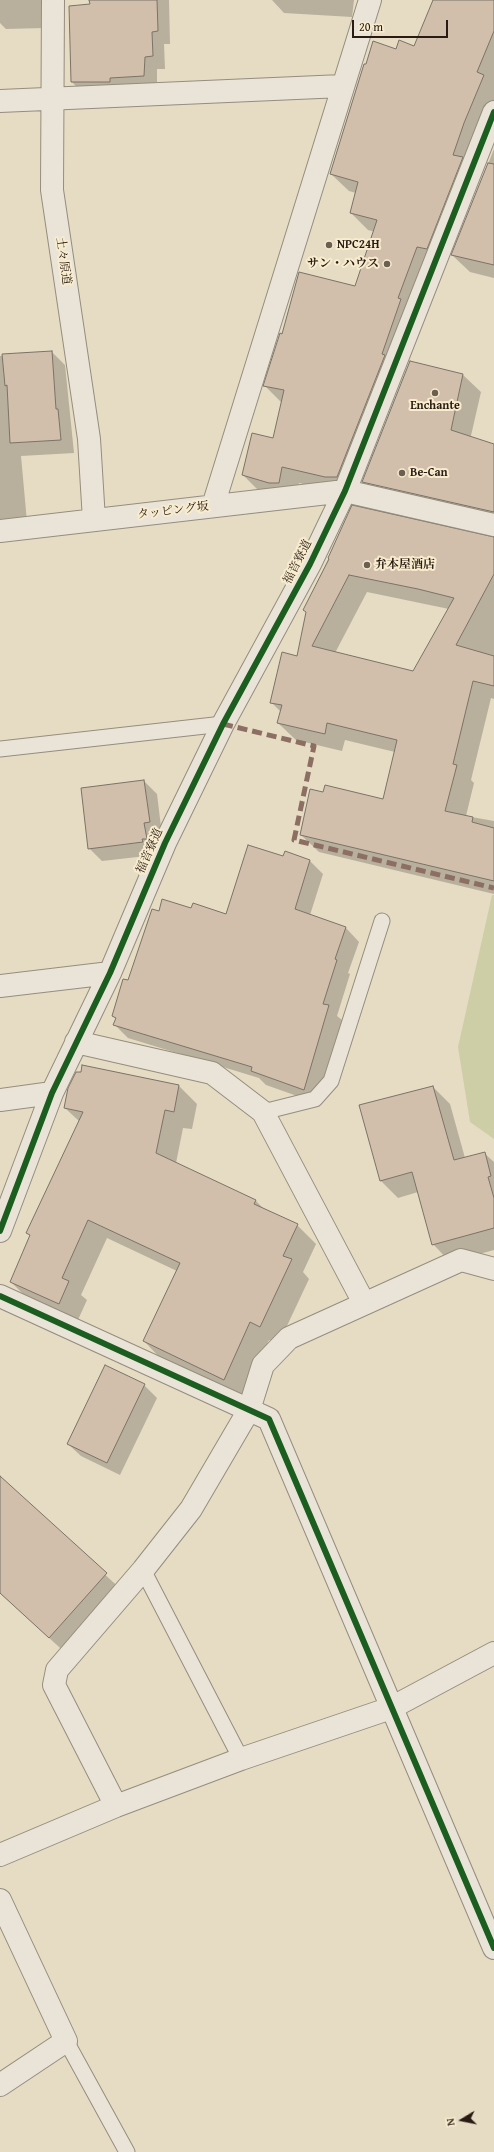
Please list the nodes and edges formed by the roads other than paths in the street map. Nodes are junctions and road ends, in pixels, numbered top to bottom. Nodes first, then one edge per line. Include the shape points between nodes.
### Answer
1 (53, 0) edge
2 (370, 0) edge
3 (342, 86) junction
4 (52, 99) junction
5 (0, 100) edge
6 (494, 112) edge
7 (346, 491) junction
8 (213, 506) junction
9 (94, 520) junction
10 (494, 525) edge
11 (0, 530) edge
12 (223, 724) junction
13 (0, 749) edge
14 (382, 921) dead end
15 (110, 973) junction
16 (0, 986) edge
17 (76, 1042) junction
18 (52, 1093) junction
19 (0, 1100) edge
20 (263, 1112) junction
21 (0, 1231) edge
22 (494, 1269) edge
23 (0, 1296) edge
24 (364, 1303) junction
25 (249, 1410) junction
26 (143, 1570) junction
27 (494, 1653) edge
28 (391, 1708) junction
29 (241, 1759) junction
30 (116, 1806) junction
31 (0, 1855) edge
32 (0, 1900) edge
33 (494, 1948) edge
34 (66, 2041) junction
35 (0, 2085) edge
36 (127, 2152) edge

1 - 4 street, 土々原道
2 - 3 street
3 - 4 street
3 - 8 street
4 - 5 street
4 - 9 street, 土々原道 via 52,190 89,439
6 - 7 street, 福音寮道
7 - 8 street, タッピング坂
7 - 10 street, タッピング坂
7 - 12 street, 福音寮道 via 310,564
8 - 9 street, タッピング坂
9 - 11 street, タッピング坂
12 - 13 lane
12 - 15 street, 福音寮道 via 165,843
14 - 20 lane via 331,1081 315,1099
15 - 16 street
15 - 17 street, 福音寮道
17 - 18 street, 福音寮道
17 - 20 street via 212,1073
18 - 19 street
18 - 21 street, 福音寮道
20 - 24 street
22 - 24 street via 460,1260
23 - 25 street
24 - 25 street via 289,1338 263,1365
25 - 26 street via 191,1509
25 - 28 street via 269,1419
26 - 29 lane
26 - 30 street via 57,1670 54,1685
27 - 28 street
28 - 29 street
28 - 33 street
29 - 30 street
30 - 31 street
32 - 34 street
34 - 35 street
34 - 36 lane

